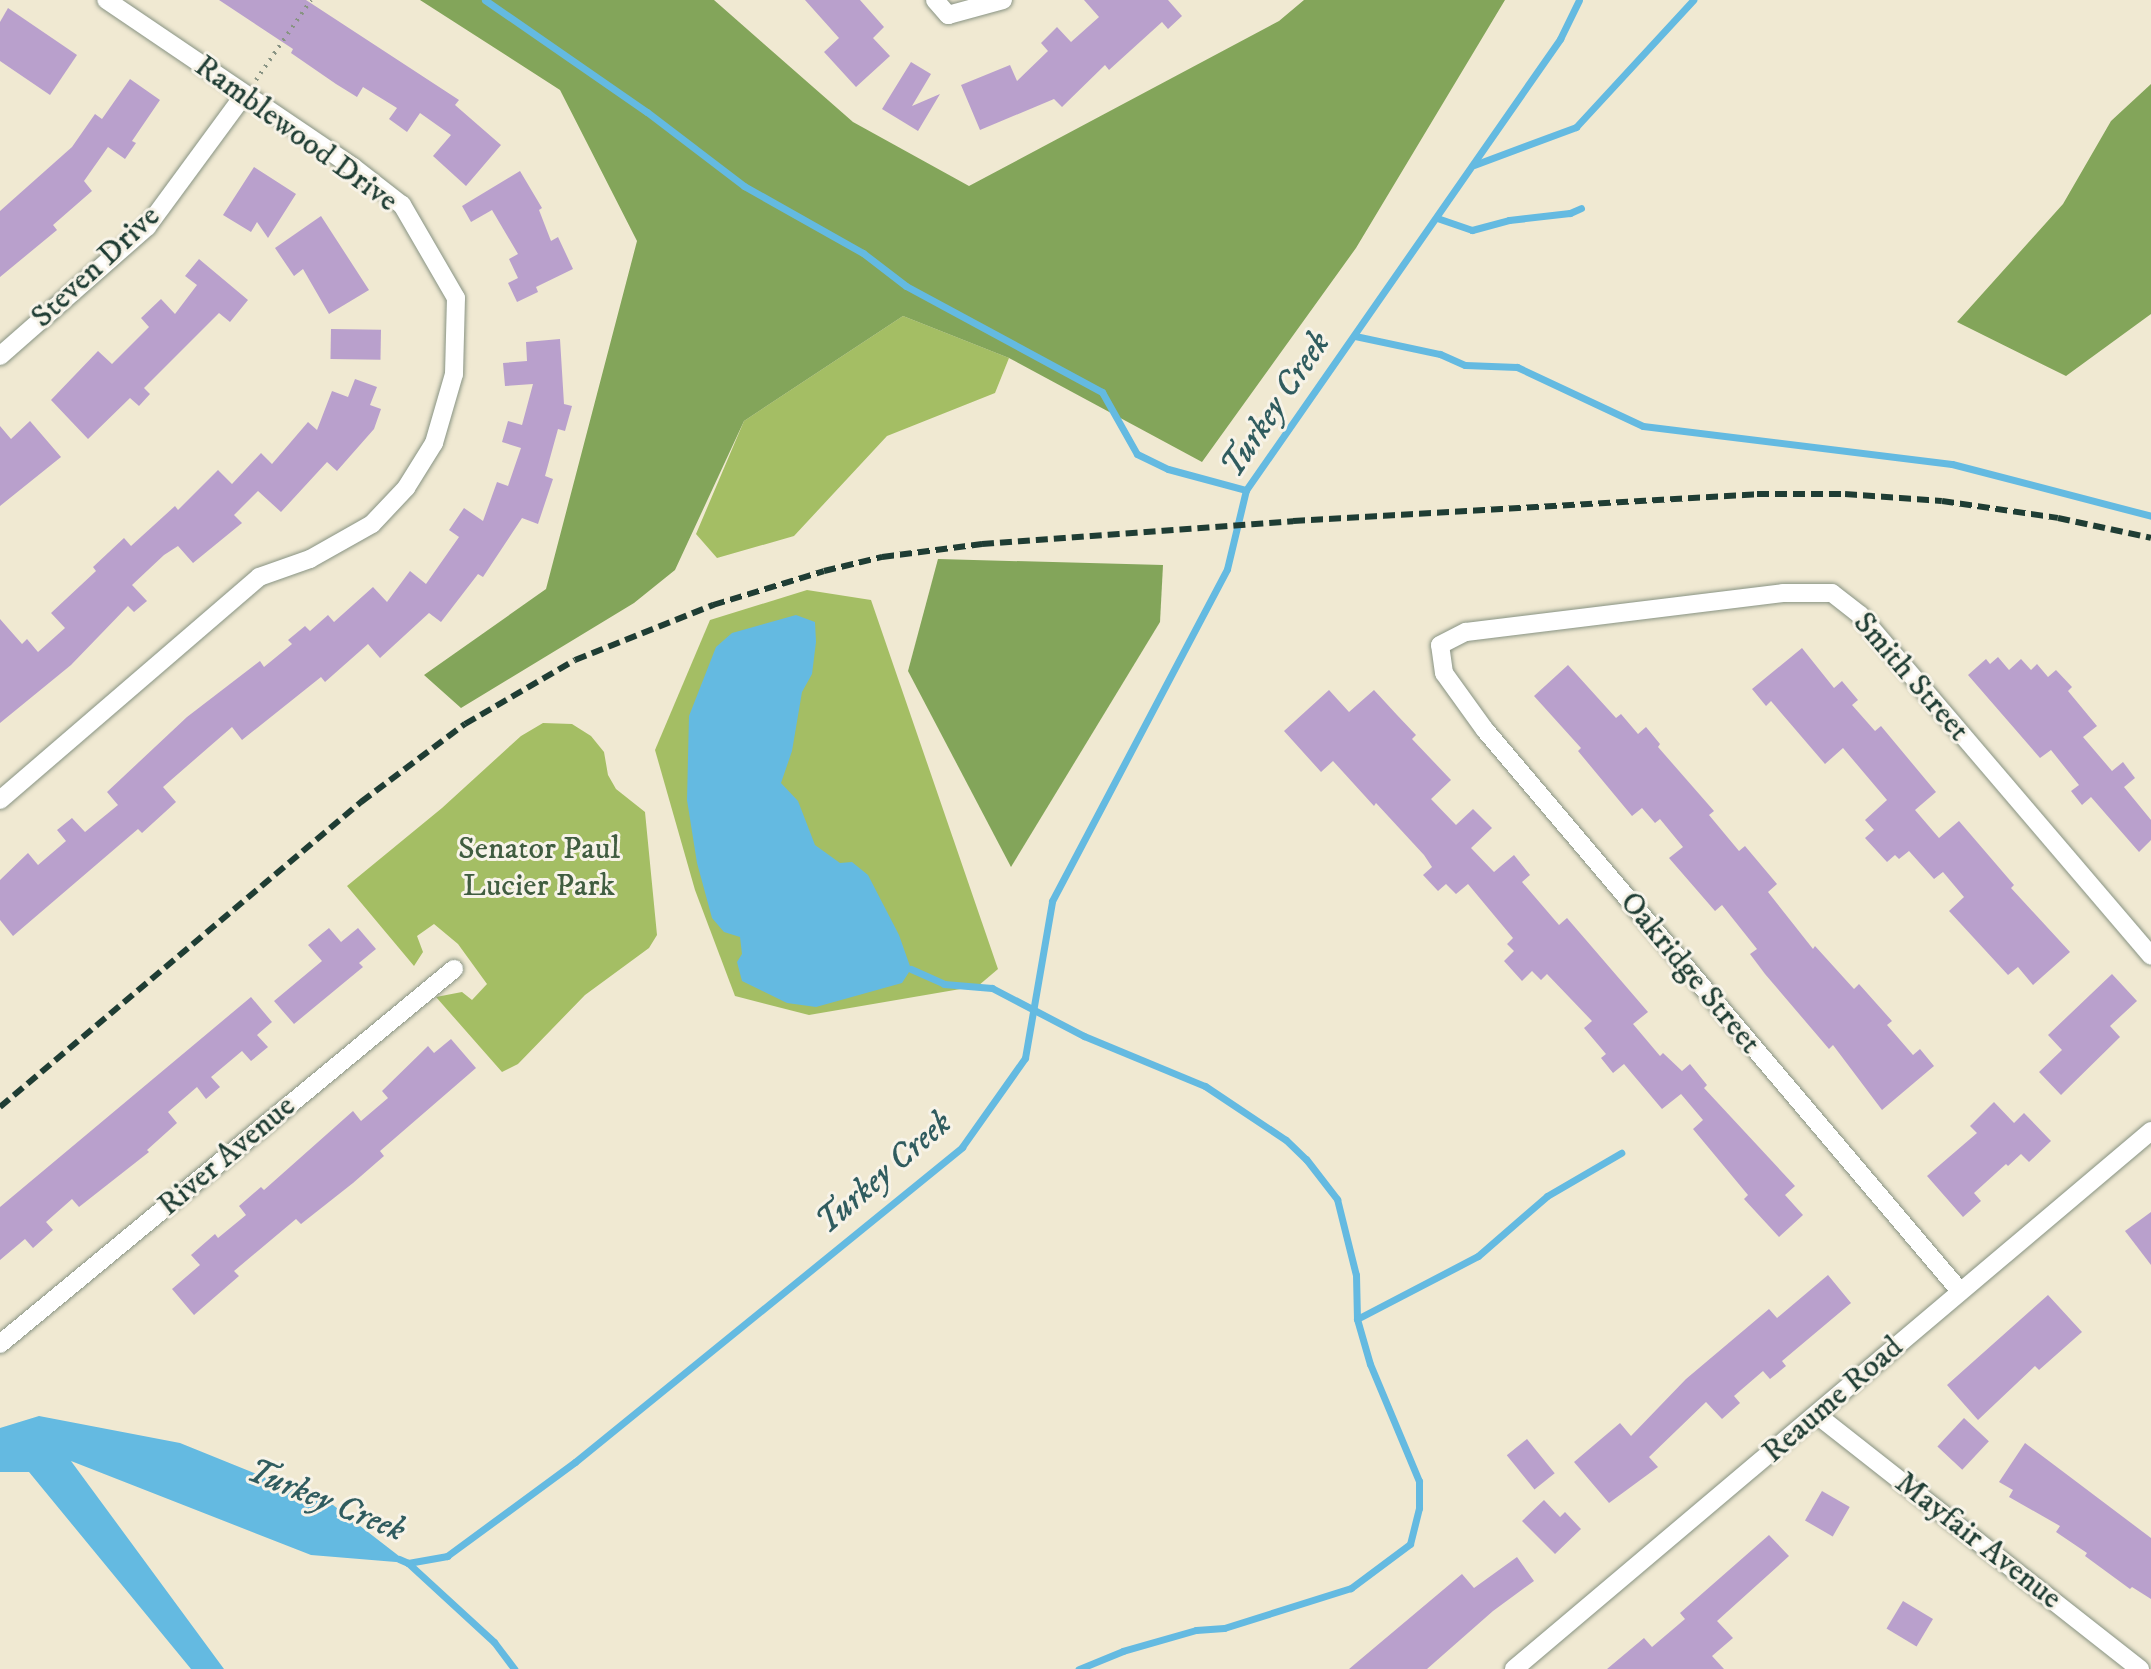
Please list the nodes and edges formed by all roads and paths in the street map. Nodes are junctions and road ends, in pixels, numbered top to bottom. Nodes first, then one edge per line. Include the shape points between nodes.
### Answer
1 (106, 0) edge
2 (311, 0) edge
3 (935, 0) edge
4 (1003, 0) edge
5 (244, 95) junction
6 (0, 356) edge
7 (1440, 645) joint
8 (0, 800) edge
9 (2151, 956) edge
10 (454, 969) dead end
11 (2151, 1131) edge
12 (1960, 1291) junction
13 (0, 1344) edge
14 (1817, 1415) junction
15 (1514, 1669) edge
16 (2140, 1669) edge

1 - 5 street, Ramblewood Drive
2 - 5 path
3 - 4 street via 948,15
5 - 6 street, Steven Drive via 147,227
5 - 8 street, Ramblewood Drive via 402,205 456,298 454,374 434,443 406,488 372,524 310,559 259,577
7 - 9 street, Smith Street via 1466,632 1783,593 1832,593 1860,615
7 - 12 street, Oakridge Street via 1444,673 1485,730
10 - 13 street, River Avenue
11 - 12 street, Reaume Road
12 - 14 street, Reaume Road
14 - 15 street, Reaume Road
14 - 16 street, Mayfair Avenue

